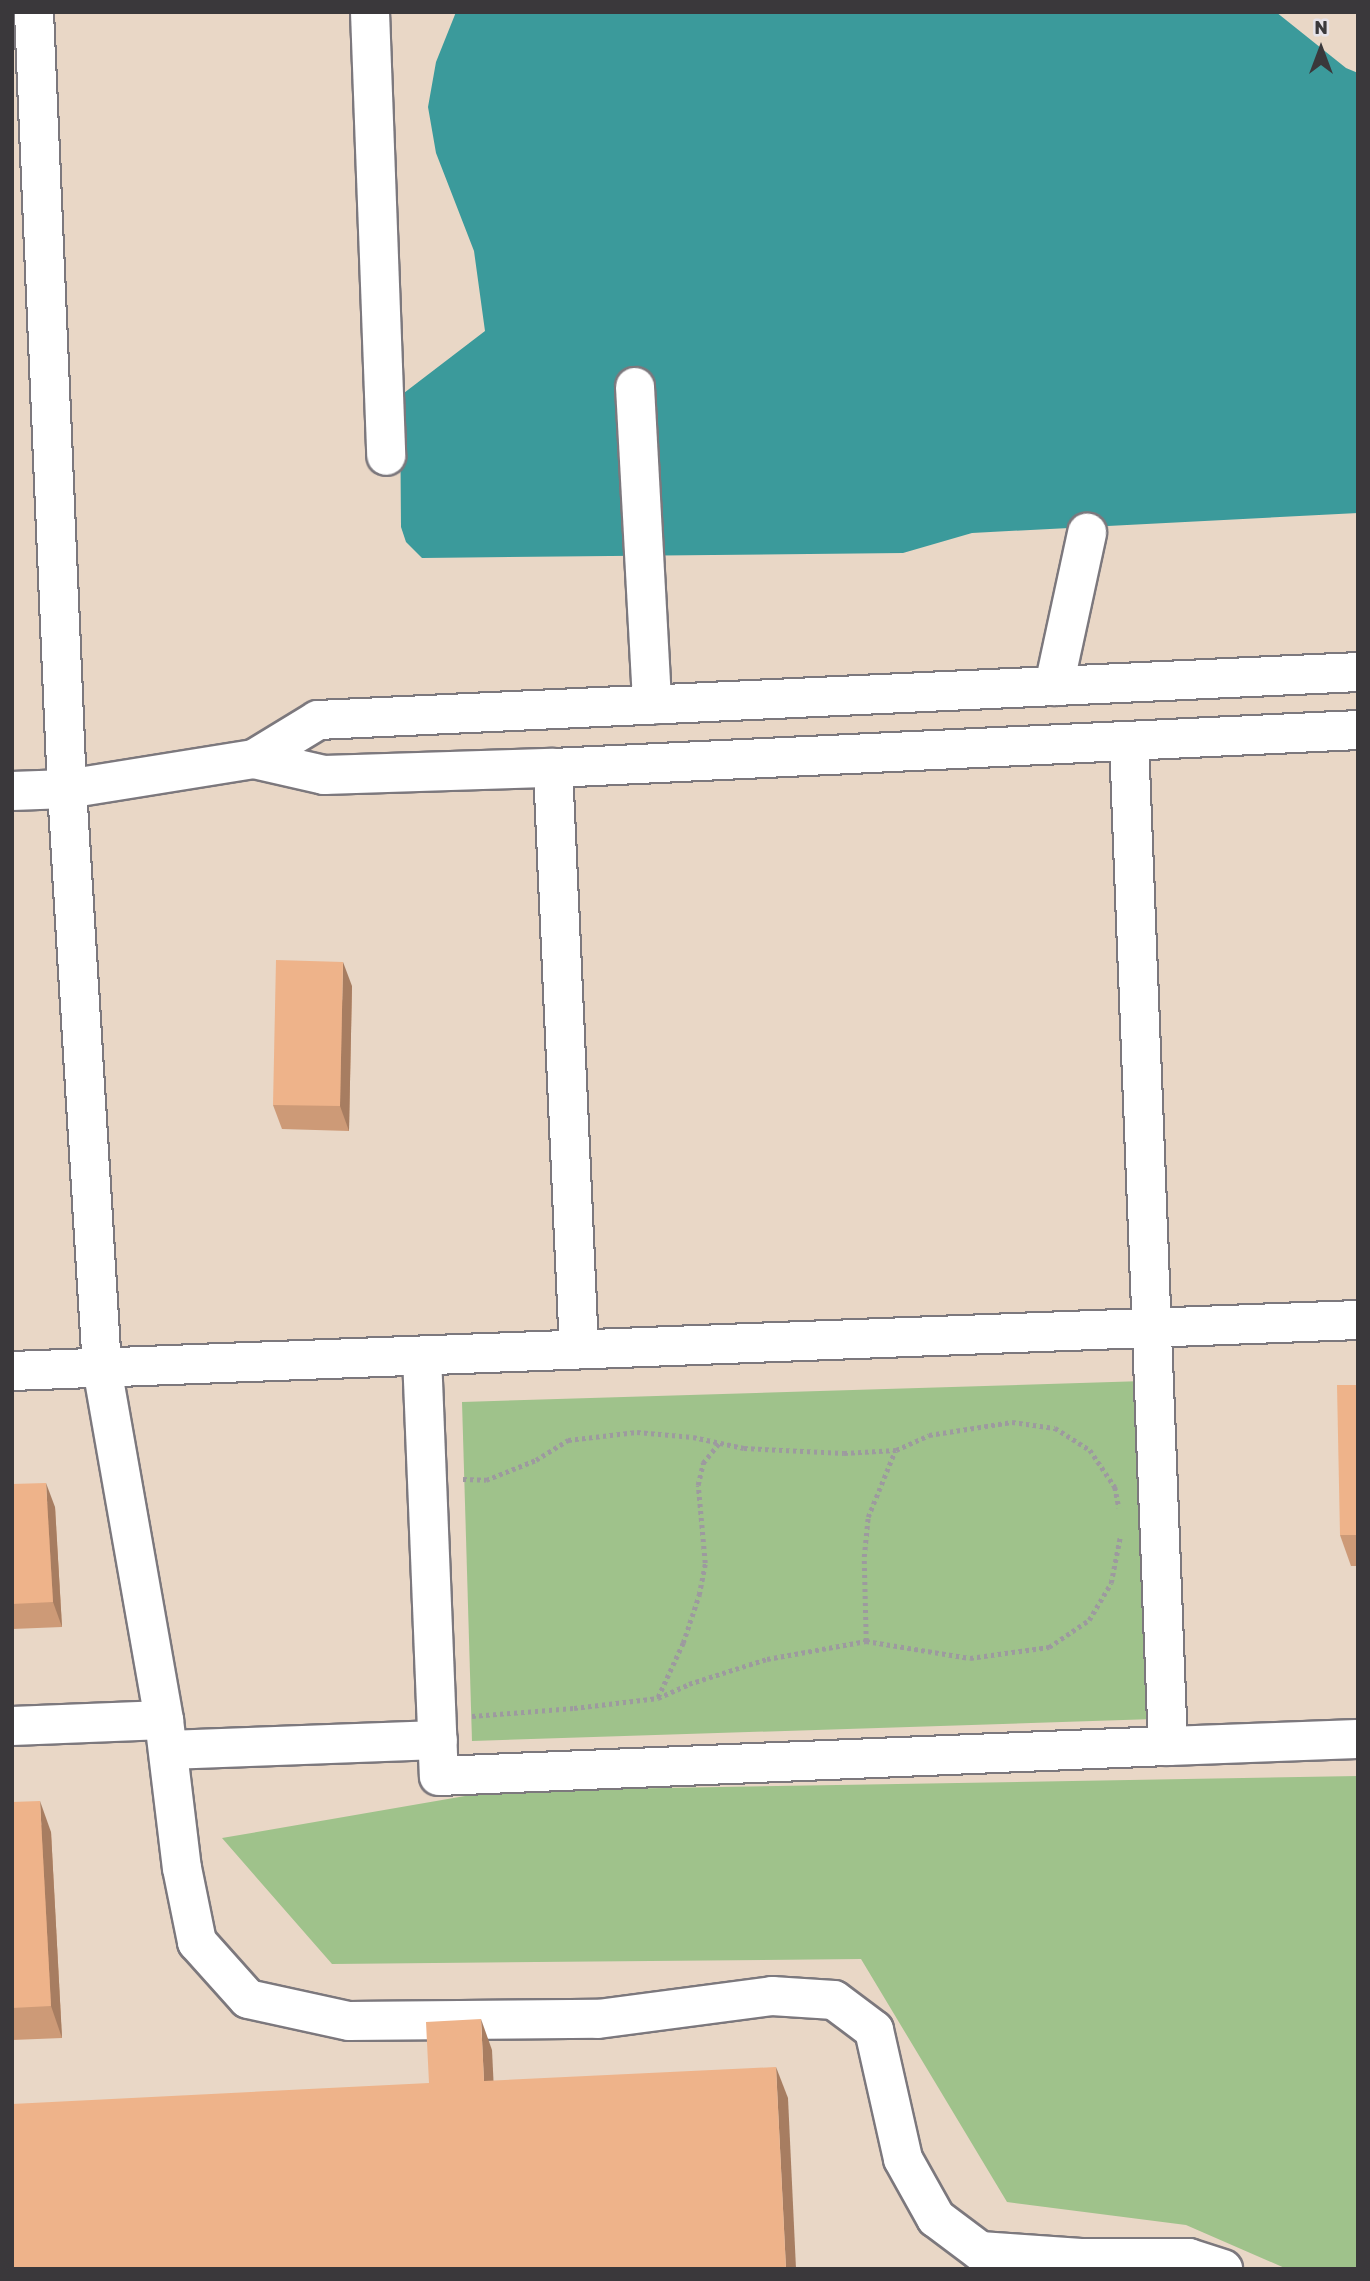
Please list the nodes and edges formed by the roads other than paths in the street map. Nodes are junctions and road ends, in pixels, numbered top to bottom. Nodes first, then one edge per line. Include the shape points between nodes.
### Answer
1 (34, 12) edge
2 (370, 12) edge
3 (635, 387) dead end
4 (386, 456) dead end
5 (1087, 533) dead end
6 (1358, 672) edge
7 (1054, 686) junction
8 (652, 705) junction
9 (1358, 730) edge
10 (1129, 741) junction
11 (254, 759) junction
12 (553, 768) junction
13 (67, 789) junction
14 (12, 791) edge
15 (1358, 1320) edge
16 (1151, 1328) junction
17 (579, 1349) junction
18 (422, 1356) junction
19 (102, 1367) junction
20 (12, 1371) edge
21 (12, 1726) edge
22 (437, 1729) junction
23 (166, 1735) junction
24 (1358, 1739) edge
25 (1168, 1746) junction
26 (1223, 2269) edge

1 - 13 lane
2 - 4 lane
3 - 8 lane
5 - 7 lane
6 - 7 lane
7 - 8 lane
8 - 11 lane via 318,720
9 - 10 lane
10 - 12 lane
10 - 16 lane
11 - 12 lane via 324,775
11 - 13 lane
12 - 17 lane
13 - 14 lane
13 - 19 lane
15 - 16 lane
16 - 17 lane
16 - 25 lane
17 - 18 lane
18 - 19 lane
18 - 22 lane
19 - 20 lane
19 - 23 lane
21 - 23 lane
22 - 23 lane
22 - 25 lane via 439,1776
23 - 26 lane via 182,1868 197,1942 248,1999 349,2021 598,2018 772,1996 834,2000 874,2030 903,2159 936,2218 980,2250 1082,2258 1189,2258
24 - 25 lane

